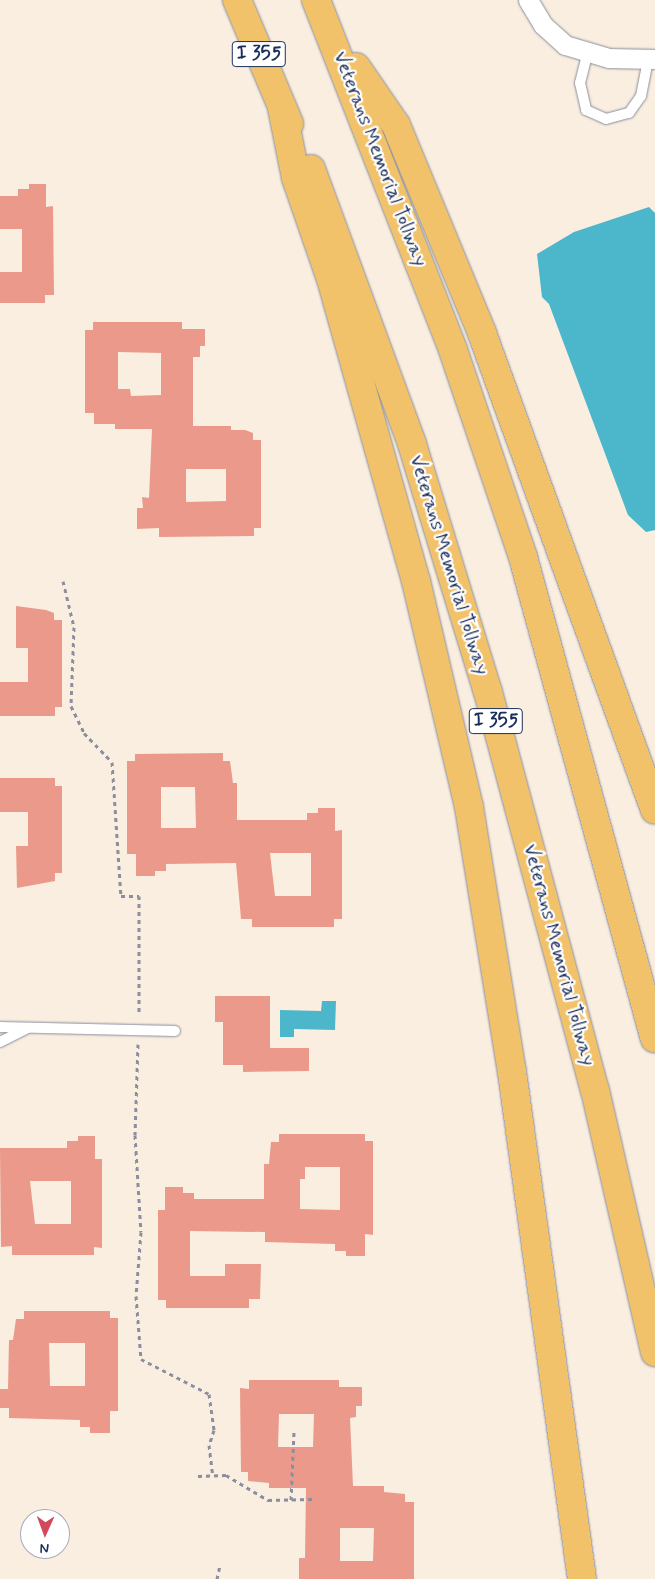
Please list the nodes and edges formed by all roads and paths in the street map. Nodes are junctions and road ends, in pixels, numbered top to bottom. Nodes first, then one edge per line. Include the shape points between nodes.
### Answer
1 (237, 0) edge
2 (316, 0) edge
3 (528, 0) edge
4 (330, 30) junction
5 (588, 51) junction
6 (651, 60) edge
7 (282, 108) junction
8 (62, 580) dead end
9 (655, 810) edge
10 (0, 1027) edge
11 (30, 1027) junction
12 (138, 1030) junction
13 (175, 1031) dead end
14 (655, 1038) edge
15 (0, 1042) edge
16 (655, 1352) edge
17 (294, 1431) dead end
18 (198, 1476) dead end
19 (212, 1476) junction
20 (291, 1500) junction
21 (312, 1500) dead end
22 (220, 1565) dead end
23 (217, 1579) edge
24 (582, 1579) edge

1 - 7 highway, Veterans Memorial Tollway / I 355
2 - 4 highway, Veterans Memorial Tollway
3 - 5 street via 543,25 565,45
4 - 9 highway via 396,125 482,333
4 - 14 highway, Veterans Memorial Tollway via 453,350 523,557
5 - 6 street
5 - 6 lane via 580,83 586,110 606,119 629,113 641,96
7 - 16 highway, Veterans Memorial Tollway / I 355 via 352,271 412,444 488,692 595,1090
7 - 24 highway via 296,178 331,279 416,581 469,807 512,1072
8 - 12 path via 74,627 71,706 84,733 112,762 121,896 139,896
10 - 11 lane
11 - 12 lane
11 - 15 lane
12 - 13 lane
12 - 19 path via 135,1135 141,1232 136,1296 141,1359 208,1394 214,1430 209,1446
17 - 20 path
18 - 19 path
19 - 20 path via 226,1476 268,1500
20 - 21 path
22 - 23 path

